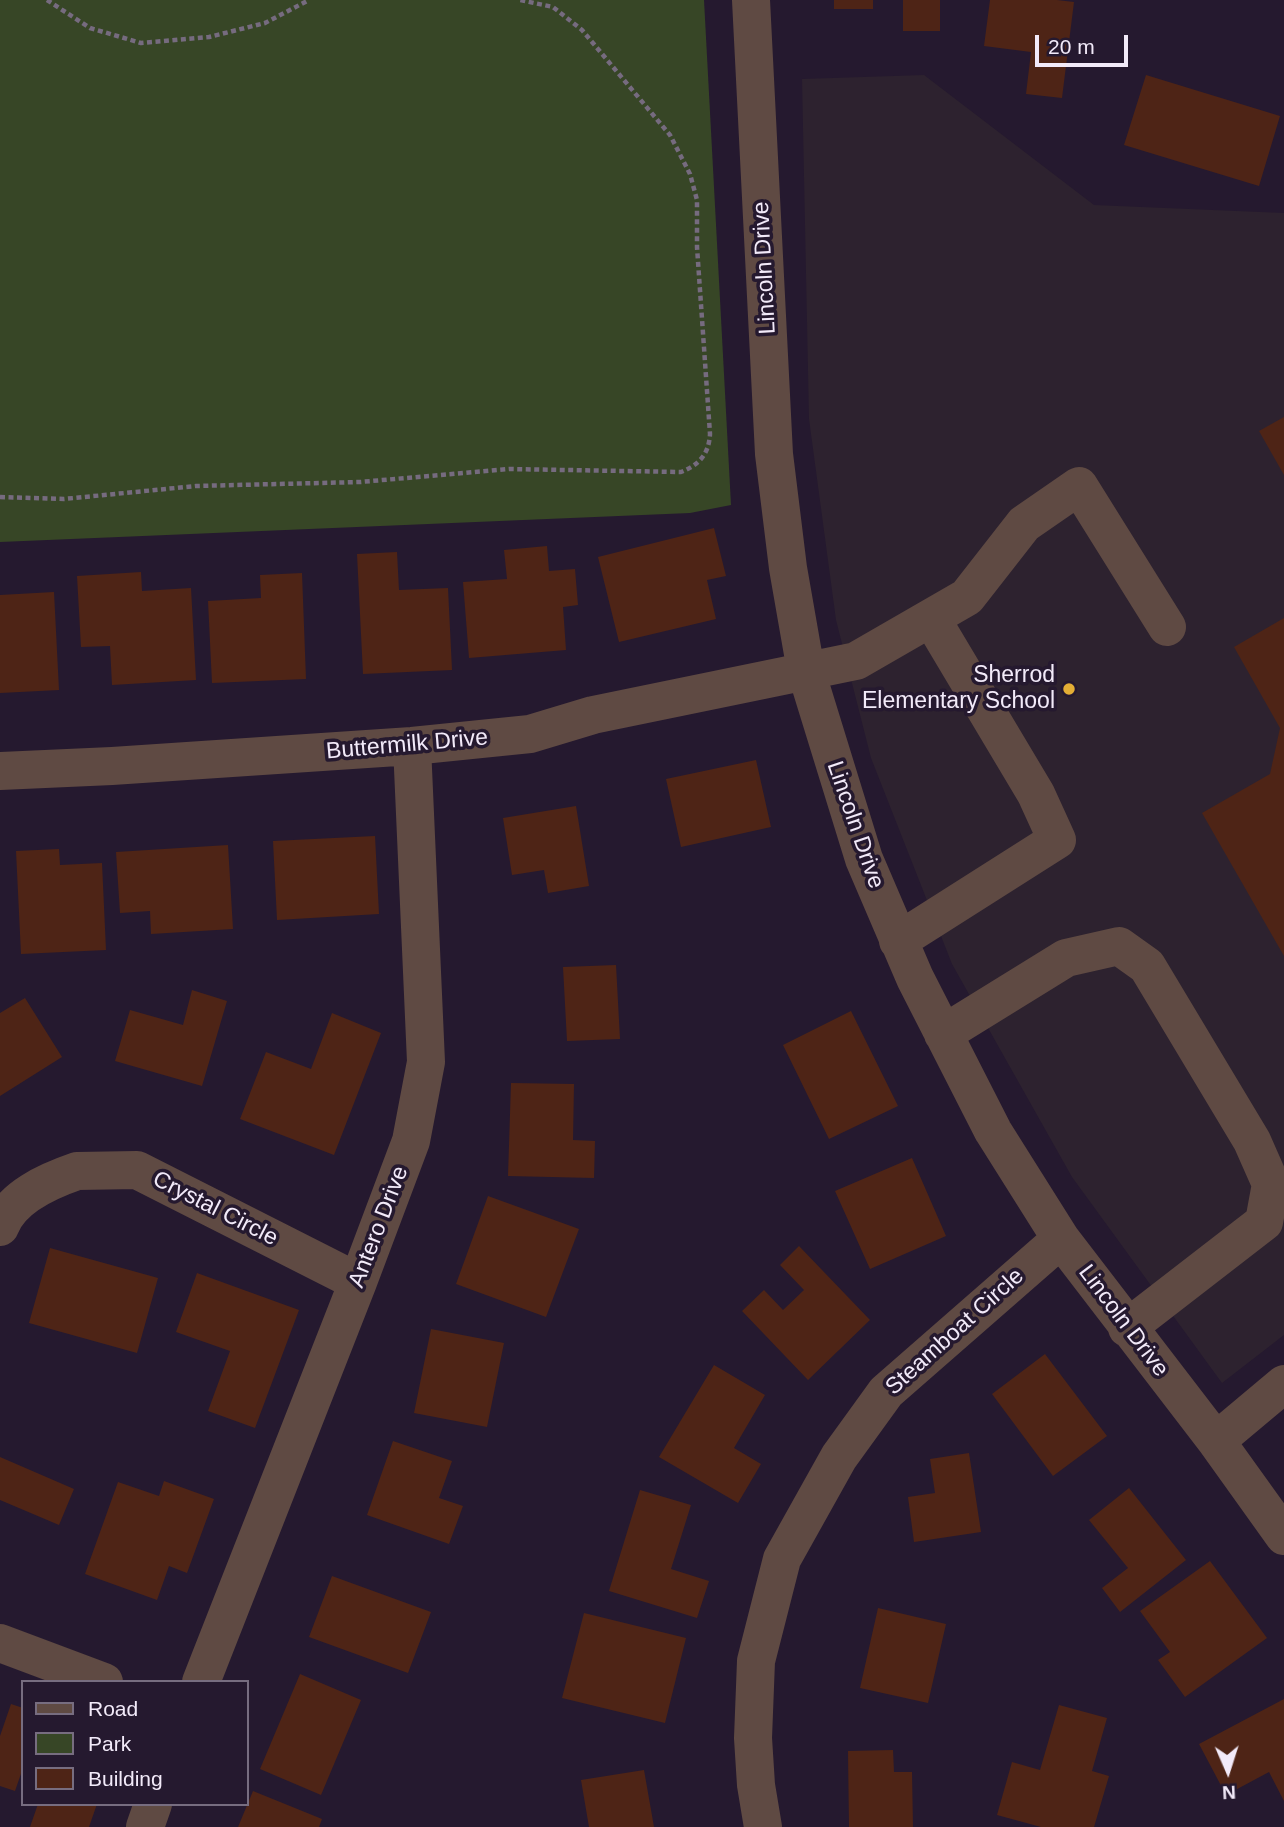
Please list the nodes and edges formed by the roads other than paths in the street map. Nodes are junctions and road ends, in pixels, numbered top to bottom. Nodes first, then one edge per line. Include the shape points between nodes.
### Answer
1 (751, 0) edge
2 (931, 618) junction
3 (1167, 627) dead end
4 (806, 671) junction
5 (412, 746) junction
6 (0, 771) edge
7 (898, 941) junction
8 (943, 1034) junction
9 (0, 1227) edge
10 (1061, 1240) junction
11 (358, 1282) junction
12 (1127, 1328) junction
13 (1284, 1384) edge
14 (1216, 1441) junction
15 (1284, 1536) edge
16 (0, 1643) edge
17 (99, 1680) edge
18 (202, 1680) edge
19 (152, 1806) edge
20 (145, 1827) edge
21 (763, 1827) edge

1 - 4 street, Lincoln Drive via 774,454
2 - 3 street, Buttermilk Drive via 967,597 1024,524 1079,486
2 - 4 street, Buttermilk Drive via 856,661
2 - 7 street via 1036,794 1057,840
4 - 5 street, Buttermilk Drive via 593,715 530,734
4 - 7 street, Lincoln Drive via 864,859
5 - 6 street, Buttermilk Drive
5 - 11 street, Antero Drive via 426,1062 411,1142
7 - 8 street, Lincoln Drive
8 - 10 street, Lincoln Drive via 993,1132
8 - 12 street via 1066,958 1119,946 1147,966 1252,1141 1271,1184 1264,1222
9 - 11 street, Crystal Circle via 26,1194 68,1174 137,1170
10 - 12 street, Lincoln Drive
10 - 21 street, Steamboat Circle via 886,1392 839,1457 782,1559 756,1661 752,1738
11 - 18 street, Antero Drive
12 - 14 street, Lincoln Drive
13 - 14 street
14 - 15 street, Lincoln Drive
16 - 17 street
19 - 20 street

